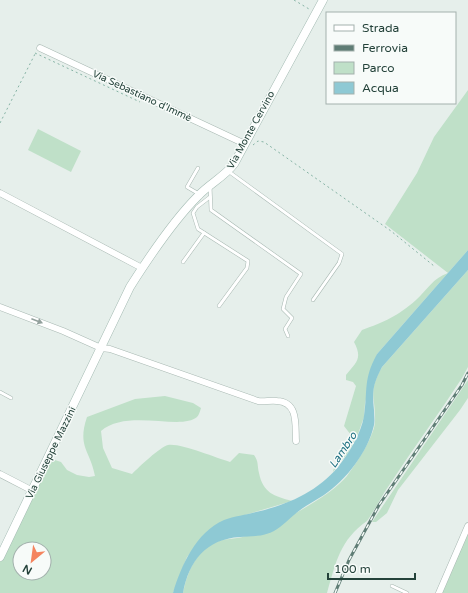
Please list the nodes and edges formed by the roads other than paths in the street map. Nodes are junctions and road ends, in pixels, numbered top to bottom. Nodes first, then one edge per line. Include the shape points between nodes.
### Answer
1 (322, 0) edge
2 (40, 48) dead end
3 (245, 144) junction
4 (198, 168) dead end
5 (228, 171) junction
6 (210, 185) junction
7 (0, 193) edge
8 (199, 194) junction
9 (210, 197) junction
10 (204, 233) junction
11 (183, 262) dead end
12 (142, 268) junction
13 (313, 300) dead end
14 (220, 306) dead end
15 (0, 307) edge
16 (288, 336) dead end
17 (101, 348) junction
18 (0, 392) edge
19 (10, 398) dead end
20 (296, 441) dead end
21 (0, 474) edge
22 (33, 490) junction
23 (468, 526) edge
24 (0, 557) edge
25 (392, 586) dead end
26 (407, 593) edge
27 (439, 593) edge

1 - 3 street, Via Monte Cervino
2 - 3 street, Via Sebastiano d'Immè
3 - 5 street, Via Monte Cervino
4 - 8 lane via 187,187
5 - 6 street, Via Monte Cervino
5 - 13 lane via 342,254 339,263
6 - 8 street, Via Monte Cervino
6 - 9 lane
7 - 12 street
8 - 12 street, Via Monte Cervino
9 - 10 lane via 193,213 198,229
9 - 16 lane via 211,210 301,274 286,297 283,309 292,318 285,329
10 - 11 lane
10 - 14 lane via 248,261 247,268
12 - 17 street, Via Monte Cervino via 130,287
15 -> 17 street
17 - 20 street via 258,401 275,400 285,403 294,413
17 - 22 street, Via Giuseppe Mazzini
18 - 19 lane
21 - 22 street
22 - 24 street, Via Giuseppe Mazzini
23 - 27 street
25 - 26 lane

